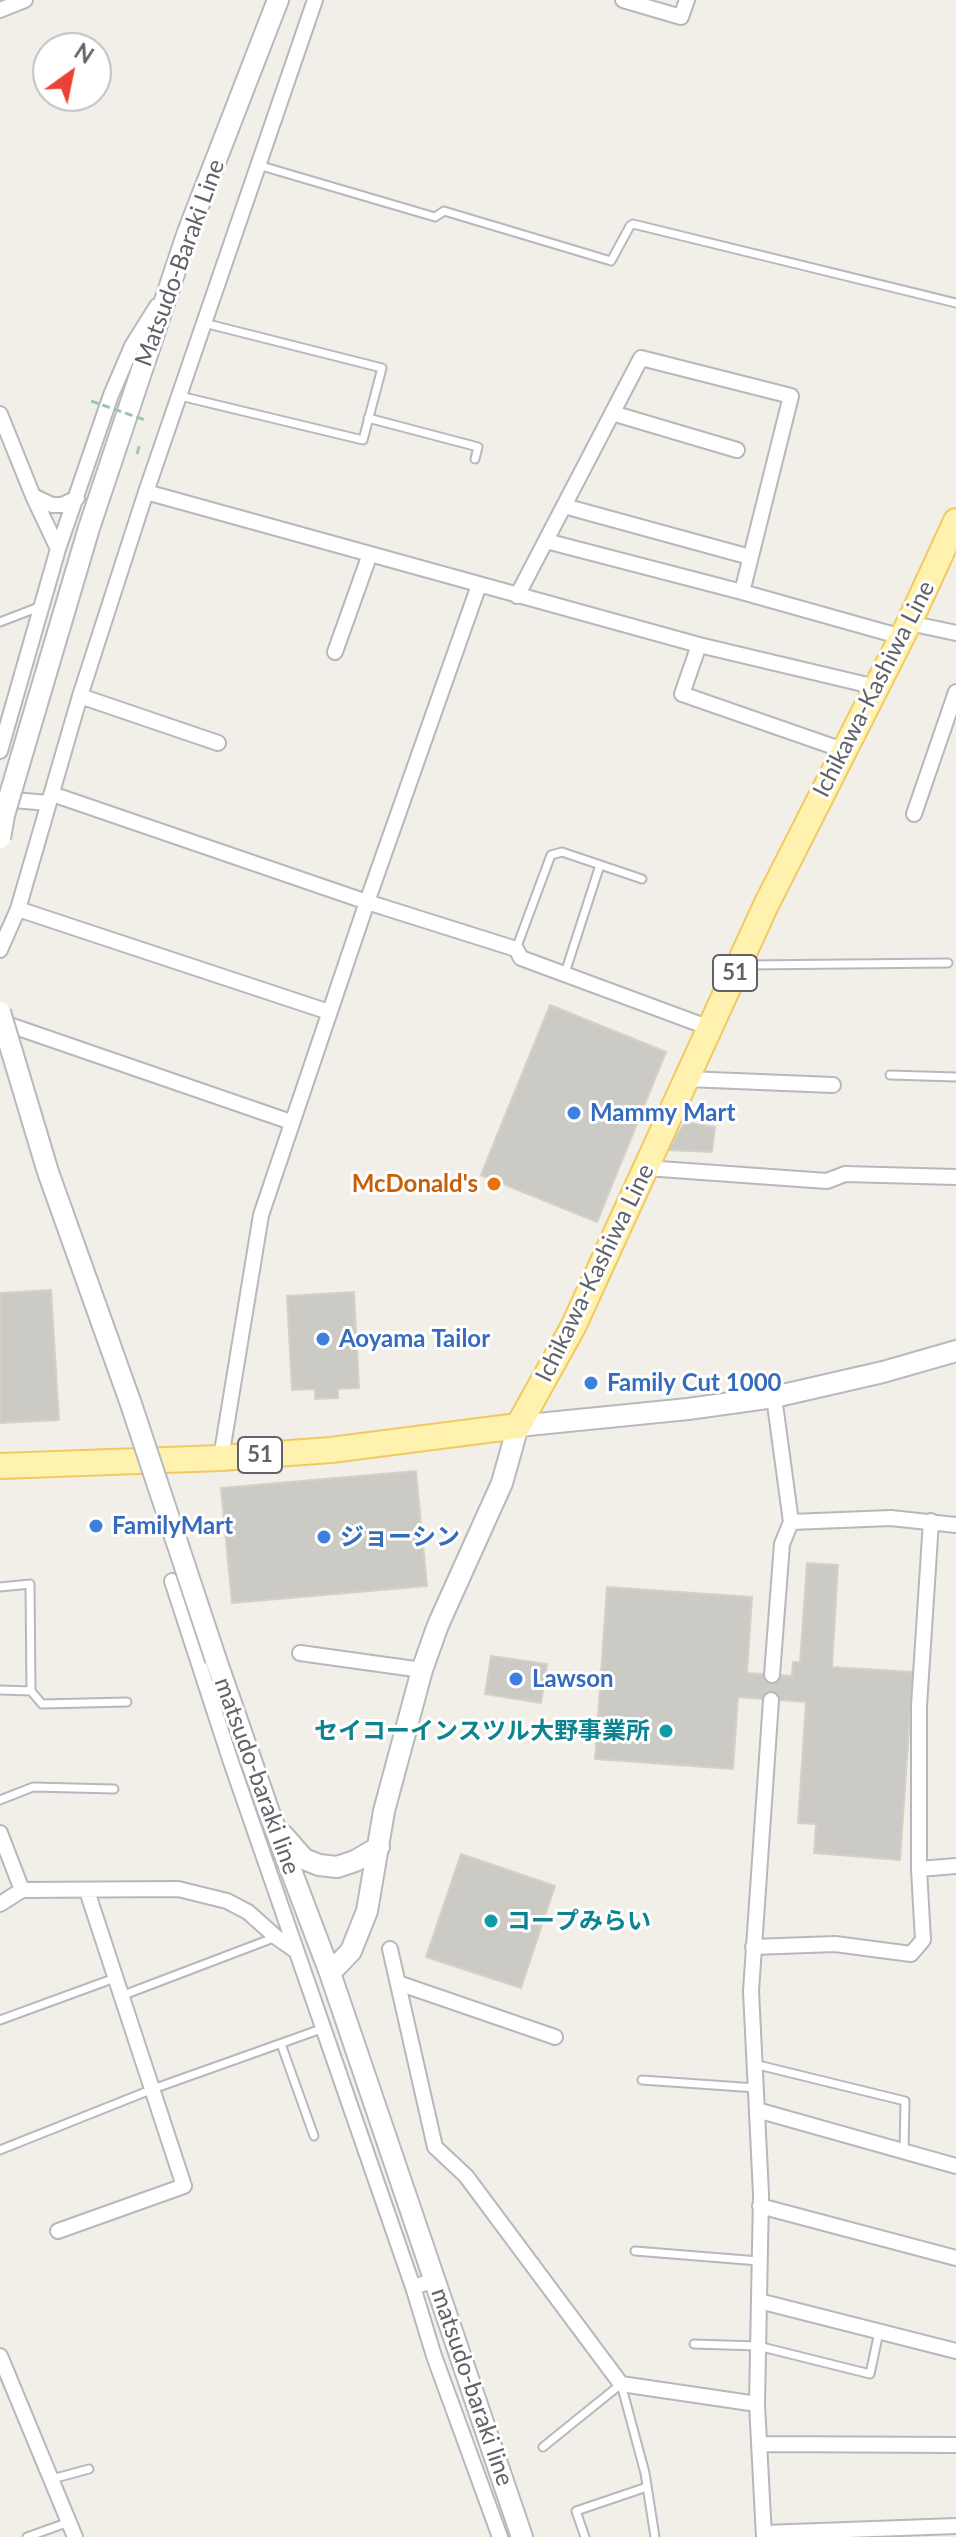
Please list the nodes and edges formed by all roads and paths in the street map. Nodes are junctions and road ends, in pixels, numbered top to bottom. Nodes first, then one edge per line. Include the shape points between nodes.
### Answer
1 (25, 0) edge
2 (278, 0) edge
3 (315, 0) edge
4 (623, 0) edge
5 (687, 0) edge
6 (0, 10) edge
7 (258, 165) junction
8 (171, 282) junction
9 (956, 303) edge
10 (204, 323) junction
11 (179, 396) junction
12 (91, 401) dead end
13 (612, 413) junction
14 (0, 414) edge
15 (368, 418) junction
16 (145, 420) dead end
17 (737, 450) dead end
18 (475, 459) dead end
19 (146, 492) junction
20 (33, 496) junction
21 (77, 498) junction
22 (564, 506) junction
23 (956, 521) edge
24 (546, 541) junction
25 (58, 549) junction
26 (370, 554) junction
27 (750, 557) junction
28 (479, 585) junction
29 (742, 592) junction
30 (517, 596) junction
31 (42, 606) junction
32 (0, 622) edge
33 (906, 630) junction
34 (956, 633) edge
35 (699, 645) junction
36 (335, 652) dead end
37 (876, 687) junction
38 (956, 692) edge
39 (80, 696) junction
40 (2, 732) edge
41 (218, 743) dead end
42 (843, 750) junction
43 (0, 751) edge
44 (50, 798) junction
45 (0, 799) edge
46 (914, 814) dead end
47 (0, 838) edge
48 (600, 865) junction
49 (642, 879) dead end
50 (367, 902) junction
51 (18, 909) junction
52 (516, 949) junction
53 (0, 950) edge
54 (948, 963) dead end
55 (739, 965) junction
56 (564, 974) junction
57 (0, 1012) edge
58 (329, 1012) junction
59 (0, 1022) edge
60 (710, 1028) junction
61 (890, 1075) dead end
62 (956, 1077) edge
63 (687, 1079) junction
64 (833, 1085) dead end
65 (291, 1122) junction
66 (646, 1168) junction
67 (956, 1177) edge
68 (956, 1351) edge
69 (774, 1397) junction
70 (518, 1426) junction
71 (221, 1458) junction
72 (0, 1466) edge
73 (931, 1521) junction
74 (791, 1522) junction
75 (956, 1525) edge
76 (172, 1581) dead end
77 (0, 1587) edge
78 (300, 1653) dead end
79 (422, 1670) junction
80 (772, 1675) tunnel mouth
81 (0, 1690) edge
82 (31, 1691) junction
83 (771, 1700) tunnel mouth
84 (127, 1702) dead end
85 (114, 1789) dead end
86 (0, 1800) edge
87 (270, 1815) junction
88 (0, 1833) edge
89 (379, 1847) junction
90 (956, 1866) edge
91 (919, 1869) junction
92 (22, 1890) junction
93 (87, 1891) junction
94 (0, 1904) edge
95 (276, 1937) junction
96 (753, 1947) junction
97 (390, 1949) dead end
98 (296, 1951) junction
99 (330, 1973) junction
100 (115, 1978) junction
101 (398, 1983) junction
102 (121, 1996) junction
103 (0, 2020) edge
104 (324, 2028) junction
105 (555, 2037) dead end
106 (281, 2044) junction
107 (754, 2064) junction
108 (642, 2080) dead end
109 (756, 2088) junction
110 (153, 2089) junction
111 (757, 2110) junction
112 (314, 2136) dead end
113 (0, 2150) edge
114 (904, 2151) junction
115 (956, 2166) edge
116 (760, 2206) junction
117 (58, 2231) dead end
118 (635, 2251) dead end
119 (956, 2258) edge
120 (759, 2261) junction
121 (436, 2280) junction
122 (413, 2287) junction
123 (759, 2301) junction
124 (879, 2332) junction
125 (694, 2344) dead end
126 (758, 2346) junction
127 (956, 2351) edge
128 (0, 2356) edge
129 (621, 2384) junction
130 (757, 2404) junction
131 (759, 2444) junction
132 (956, 2445) edge
133 (543, 2447) dead end
134 (89, 2469) dead end
135 (51, 2480) junction
136 (647, 2487) junction
137 (69, 2522) junction
138 (956, 2526) edge
139 (764, 2535) edge
140 (27, 2537) edge
141 (75, 2537) edge
142 (500, 2537) edge
143 (522, 2537) edge
144 (585, 2537) edge
145 (655, 2537) edge

1 - 6 street
2 - 8 main road, Matsudo-Baraki Line
3 - 7 street
4 - 5 street via 681,17
7 - 9 lane via 435,217 444,211 611,261 633,224
7 - 10 street
8 - 21 street via 132,346
8 - 47 main road, Matsudo-Baraki Line, bridge via 89,528
10 - 11 street
10 - 15 lane via 382,368
11 - 15 lane via 363,440
11 - 19 street
12 - 16 path, bridge
13 - 17 street
13 - 22 street
13 - 27 street via 641,358 791,396
14 - 20 street
15 - 18 lane via 478,447
19 - 26 street
19 - 39 street
20 - 21 street via 52,505
20 - 25 street
21 - 25 street
22 - 24 street
22 - 27 street
23 - 33 main road, Ichikawa-Kashiwa Line / 51
24 - 29 street
24 - 30 street
25 - 31 street
26 - 28 street
26 - 36 street
27 - 29 street
28 - 30 street
28 - 50 street
29 - 33 street
30 - 35 street
31 - 32 lane
31 - 40 street
33 - 34 street
33 - 37 main road, Ichikawa-Kashiwa Line / 51
35 - 37 street
35 - 42 street via 682,694
37 - 42 main road, Ichikawa-Kashiwa Line / 51
38 - 46 street
39 - 41 street
39 - 44 street
40 - 43 street
42 - 55 main road, Ichikawa-Kashiwa Line / 51
44 - 45 street
44 - 50 street
44 - 51 street
48 - 49 lane
48 - 52 lane via 562,852 551,855
48 - 56 lane
50 - 52 street
50 - 58 street
51 - 53 street
51 - 58 street
52 - 56 street via 521,958
54 - 55 lane
55 - 60 main road, Ichikawa-Kashiwa Line / 51
56 - 60 street
57 - 87 main road, matsudo-baraki line, bridge via 48,1172
58 - 65 street
59 - 65 street
60 - 63 main road, Ichikawa-Kashiwa Line / 51
61 - 62 lane
63 - 64 street
63 - 66 main road, Ichikawa-Kashiwa Line / 51
65 - 71 street via 261,1215
66 - 67 street via 827,1181 845,1174
66 - 70 main road, Ichikawa-Kashiwa Line / 51 via 573,1327
68 - 69 main road
69 - 70 main road
69 - 74 street
70 - 71 main road, 51
70 - 79 main road via 502,1483
71 - 72 main road, 51
73 - 74 street
73 - 75 street
73 - 91 street via 919,1706
74 - 80 street via 782,1544
76 - 98 street
77 - 82 lane via 30,1584
78 - 79 street
79 - 89 main road via 392,1775
81 - 82 lane
82 - 84 lane via 42,1704
83 - 96 street
85 - 86 lane via 33,1787
87 - 89 main road via 289,1844 319,1865 337,1867
87 - 99 main road, matsudo-baraki line
88 - 92 street
89 - 99 main road via 367,1911 351,1951
90 - 91 street
91 - 96 street via 923,1940 911,1954 835,1944
92 - 93 street
92 - 94 street
93 - 95 street via 178,1889 203,1895 248,1912
93 - 100 street
95 - 98 street
95 - 102 lane
96 - 107 street
97 - 101 street
98 - 104 street
99 - 121 main road, matsudo-baraki line
100 - 102 street
100 - 103 lane
101 - 105 street
101 - 129 street via 435,2147 466,2176
102 - 110 street
104 - 106 lane
104 - 122 street
106 - 110 lane
106 - 112 lane
107 - 109 street
107 - 114 lane via 905,2101
108 - 109 lane
109 - 111 street
110 - 113 lane
110 - 117 street via 184,2186
111 - 114 street
111 - 116 street
114 - 115 street
116 - 119 street
116 - 120 street
118 - 120 lane
120 - 123 street
121 - 122 street
121 - 143 main road, matsudo-baraki line
122 - 142 street
123 - 124 street
123 - 126 street
124 - 126 lane via 870,2374
124 - 127 street
125 - 126 lane
126 - 130 street
128 - 135 street
129 - 130 street
129 - 133 lane
129 - 136 lane
130 - 131 street
131 - 132 street
131 - 139 street
134 - 135 lane
135 - 137 street
136 - 144 lane via 576,2511
136 - 145 lane
137 - 140 lane
137 - 141 street
138 - 139 street

